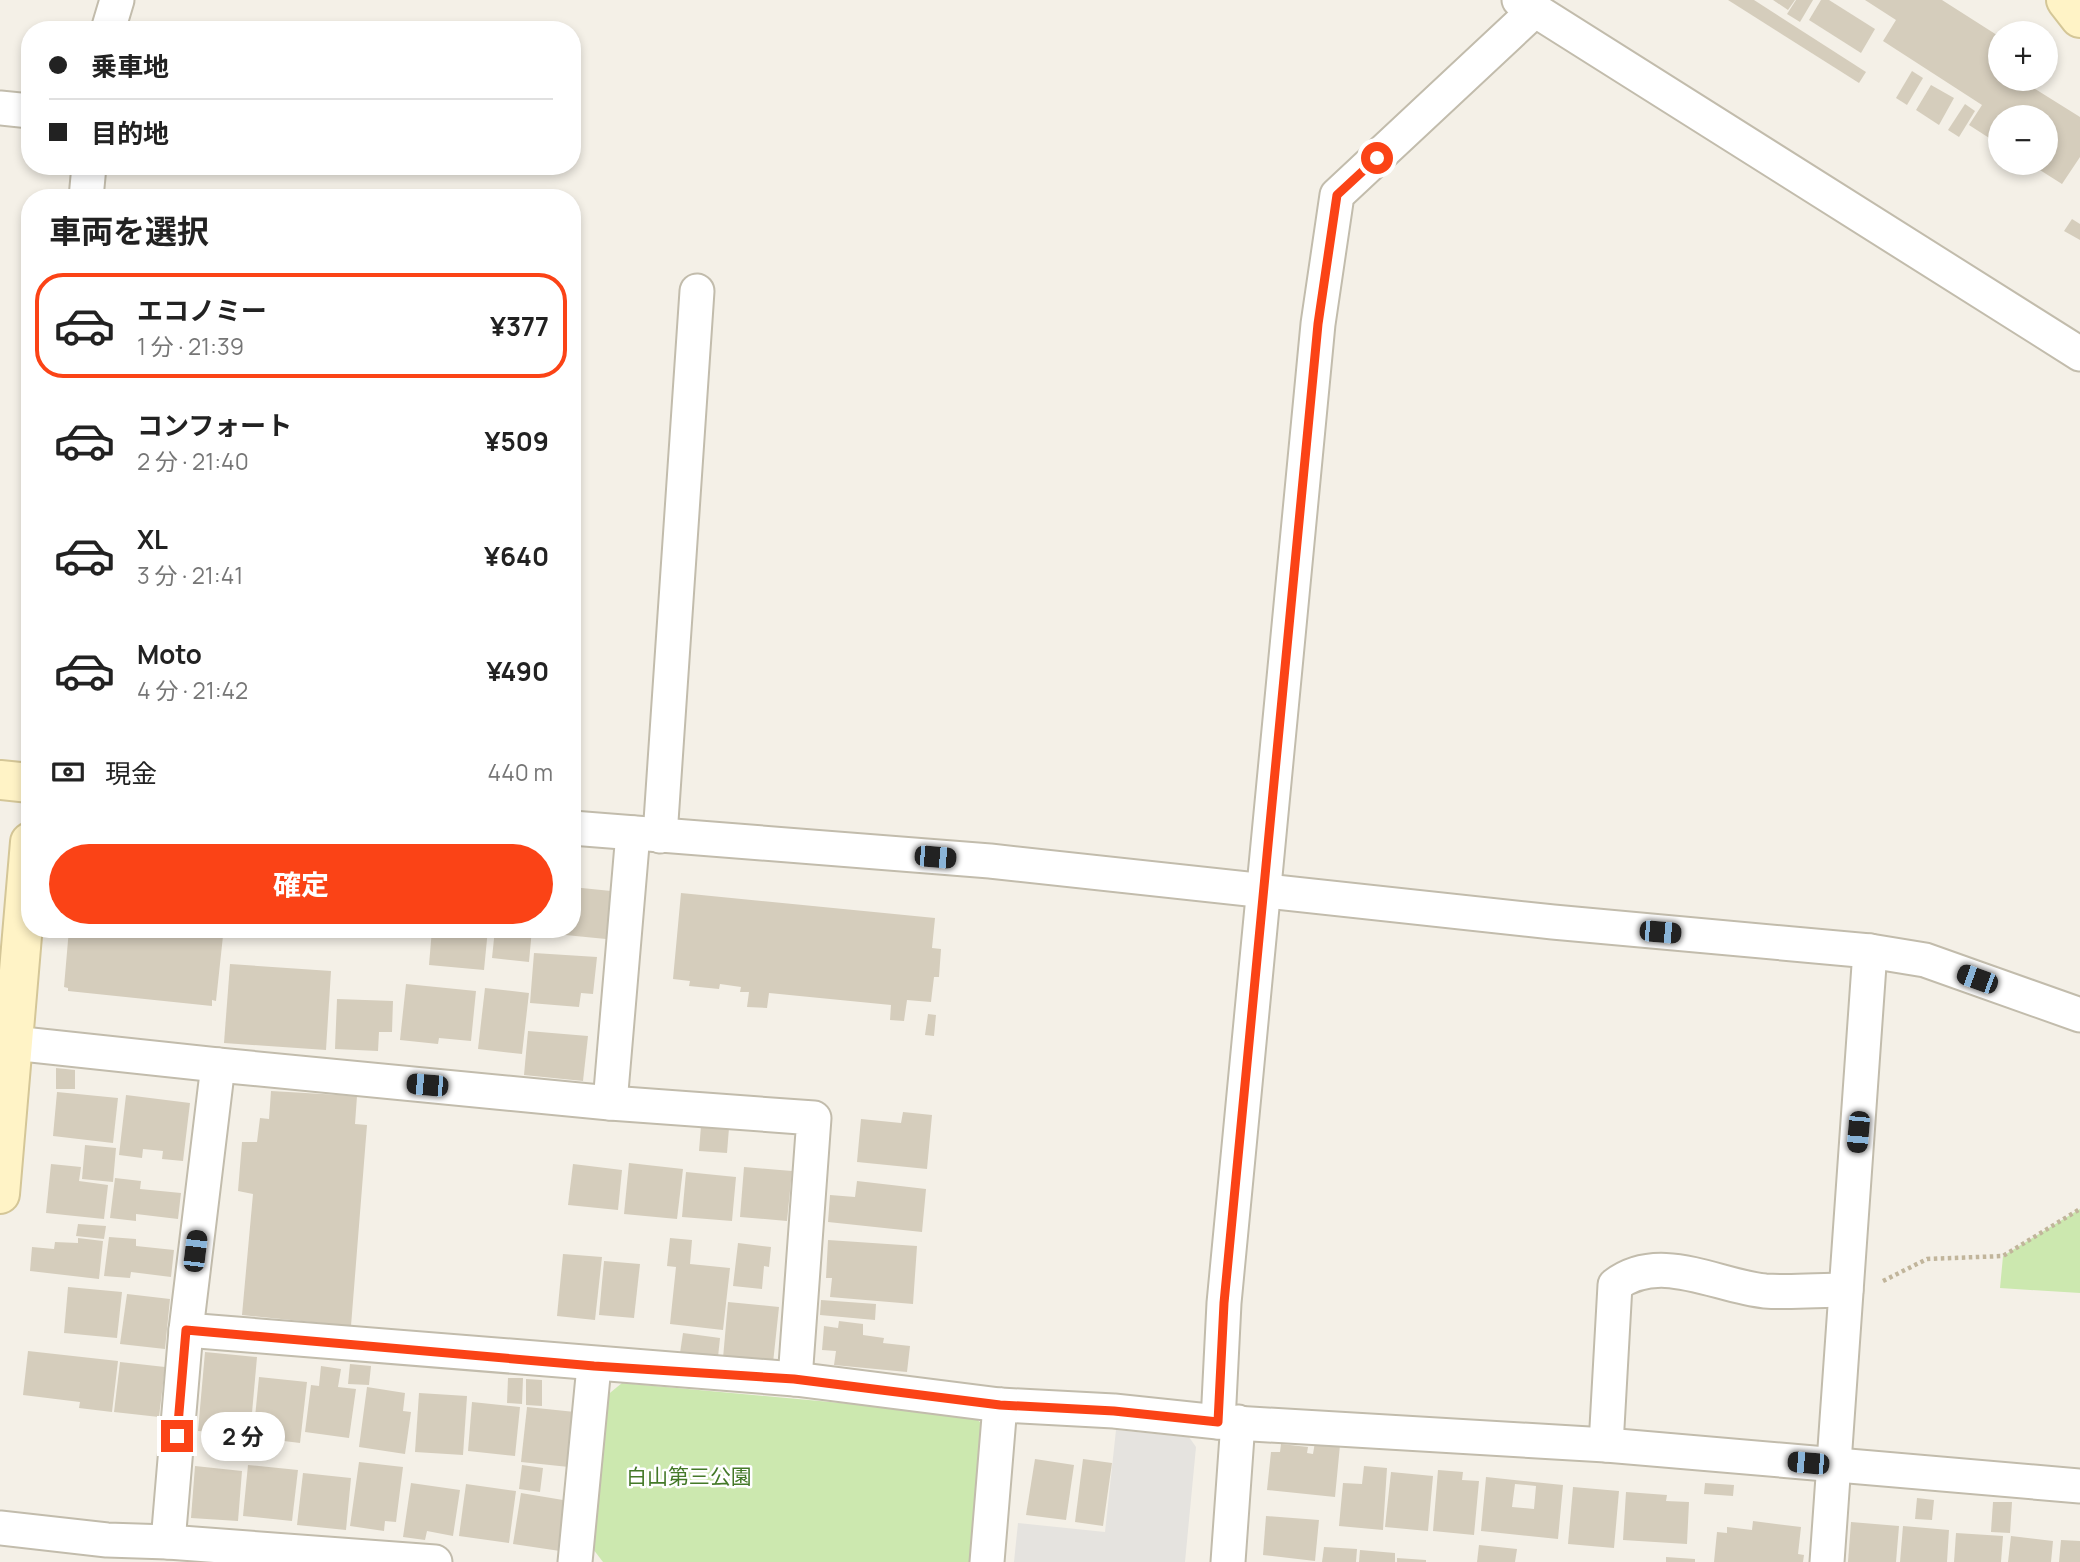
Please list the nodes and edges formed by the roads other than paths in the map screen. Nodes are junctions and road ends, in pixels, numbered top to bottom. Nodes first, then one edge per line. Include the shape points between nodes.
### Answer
1 (117, 0) edge
2 (2066, 0) edge
3 (1527, 5) edge
4 (2080, 18) edge
5 (111, 21) edge
6 (0, 108) edge
7 (21, 110) edge
8 (697, 291) dead end
9 (2080, 354) edge
10 (0, 780) edge
11 (21, 782) edge
12 (581, 829) edge
13 (646, 834) junction
14 (1264, 893) junction
15 (22, 938) edge
16 (1871, 951) junction
17 (2080, 1015) edge
18 (13, 1043) junction
19 (218, 1065) junction
20 (610, 1103) junction
21 (0, 1194) edge
22 (1846, 1290) junction
23 (186, 1330) junction
24 (594, 1366) junction
25 (794, 1379) junction
26 (1000, 1405) junction
27 (1228, 1422) junction
28 (1606, 1445) junction
29 (1833, 1465) junction
30 (2080, 1486) edge
31 (0, 1528) edge
32 (168, 1542) junction
33 (435, 1562) edge
34 (575, 1562) edge
35 (987, 1562) edge
36 (1228, 1562) edge
37 (1827, 1562) edge

1 - 5 street
2 - 4 street
3 - 9 street
3 - 14 street via 1337,195 1318,324
6 - 7 street
8 - 13 street
10 - 11 street
12 - 13 street
13 - 14 street via 990,861
13 - 20 street
14 - 16 street
14 - 27 street via 1224,1303
15 - 18 street
16 - 17 street via 1925,960
16 - 22 street
18 - 19 street
18 - 21 street
19 - 20 street
19 - 23 street
20 - 25 street via 814,1118
22 - 28 street via 1765,1291 1672,1269 1629,1274 1615,1285
22 - 29 street
23 - 24 street
23 - 32 street
24 - 25 street
24 - 34 street
25 - 26 street
26 - 27 street
26 - 35 street
27 - 28 street
27 - 36 street
28 - 29 street
29 - 30 street
29 - 37 street
31 - 32 street
32 - 33 street

